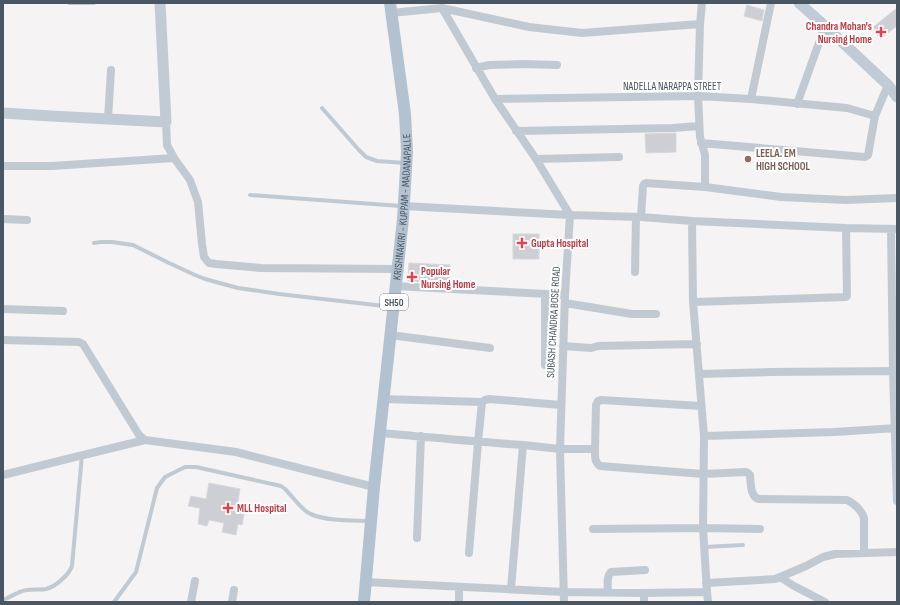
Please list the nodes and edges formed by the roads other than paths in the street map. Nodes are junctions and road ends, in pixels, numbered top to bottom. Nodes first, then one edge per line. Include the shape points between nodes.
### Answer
1 (69, 3) edge
2 (94, 3) edge
3 (160, 3) edge
4 (702, 3) edge
5 (771, 3) edge
6 (799, 3) edge
7 (390, 8) edge
8 (442, 8) junction
9 (700, 24) junction
10 (825, 26) junction
11 (557, 65) dead end
12 (476, 68) junction
13 (111, 70) dead end
14 (888, 84) junction
15 (698, 96) junction
16 (897, 97) edge
17 (494, 99) junction
18 (751, 99) junction
19 (797, 104) junction
20 (322, 108) dead end
21 (3, 113) edge
22 (875, 116) junction
23 (108, 119) junction
24 (166, 122) junction
25 (699, 126) junction
26 (516, 131) junction
27 (701, 143) junction
28 (619, 157) dead end
29 (174, 158) junction
30 (536, 159) junction
31 (406, 163) junction
32 (3, 166) edge
33 (705, 187) junction
34 (250, 195) dead end
35 (897, 198) edge
36 (403, 206) junction
37 (570, 215) junction
38 (638, 217) junction
39 (3, 219) edge
40 (27, 220) dead end
41 (692, 221) junction
42 (846, 228) junction
43 (894, 229) edge
44 (94, 243) dead end
45 (397, 269) junction
46 (635, 272) dead end
47 (395, 286) junction
48 (545, 294) junction
49 (565, 299) junction
50 (693, 302) junction
51 (393, 307) junction
52 (3, 309) edge
53 (63, 311) dead end
54 (656, 314) dead end
55 (390, 335) junction
56 (3, 340) edge
57 (697, 344) junction
58 (563, 346) junction
59 (490, 348) dead end
60 (545, 365) dead end
61 (895, 371) edge
62 (699, 374) junction
63 (383, 399) junction
64 (482, 402) junction
65 (561, 405) junction
66 (701, 406) junction
67 (896, 428) edge
68 (380, 433) junction
69 (421, 436) junction
70 (704, 436) junction
71 (145, 440) junction
72 (478, 442) junction
73 (523, 445) junction
74 (560, 449) junction
75 (595, 449) junction
76 (82, 455) junction
77 (703, 474) junction
78 (3, 475) edge
79 (374, 486) junction
80 (897, 500) edge
81 (371, 521) junction
82 (703, 528) junction
83 (593, 529) dead end
84 (760, 529) dead end
85 (417, 538) dead end
86 (742, 545) dead end
87 (704, 547) junction
88 (897, 552) edge
89 (468, 553) dead end
90 (864, 553) junction
91 (645, 570) dead end
92 (780, 577) junction
93 (194, 581) dead end
94 (365, 582) junction
95 (459, 587) junction
96 (707, 588) junction
97 (511, 589) junction
98 (234, 590) dead end
99 (564, 592) junction
100 (608, 592) junction
101 (644, 593) junction
102 (3, 600) edge
103 (114, 602) edge
104 (191, 602) edge
105 (232, 602) edge
106 (364, 602) edge
107 (459, 602) edge
108 (564, 602) edge
109 (644, 602) edge
110 (708, 602) edge
111 (825, 602) edge

1 - 2 lane
3 - 24 street
4 - 9 street
5 - 18 street
6 - 10 street
7 - 8 street
7 - 31 main road, KRISHNAKIRI - KUPPAM - MADANAPALLE / SH50 via 405,114
8 - 9 street via 530,27 582,33
8 - 12 street
9 - 15 street
10 - 14 street
10 - 19 street
11 - 12 street via 489,65
12 - 17 street
13 - 23 street
14 - 16 street
14 - 22 street
15 - 17 street, NADELLA NARAPPA STREET
15 - 18 street, NADELLA NARAPPA STREET
15 - 25 street
17 - 26 street
18 - 19 street, NADELLA NARAPPA STREET
19 - 22 street, NADELLA NARAPPA STREET via 847,108
20 - 31 lane via 366,157 377,161
21 - 23 street
22 - 27 street via 868,155 865,158
23 - 24 street
24 - 29 street via 167,145
25 - 26 street
25 - 27 street
26 - 30 street
27 - 33 street via 705,155
28 - 30 street
29 - 32 street via 52,166
29 - 45 street via 190,180 198,202 204,257 209,263 260,268
30 - 37 street
31 - 36 main road, KRISHNAKIRI - KUPPAM - MADANAPALLE / SH50
33 - 35 street via 782,197 846,200
33 - 38 street via 646,183 642,186
34 - 36 lane
36 - 37 street
36 - 45 main road, KRISHNAKIRI - KUPPAM - MADANAPALLE / SH50
37 - 38 street
37 - 49 street, SUBASH CHANDRA BOSE ROAD
38 - 41 street
38 - 46 street
39 - 40 street
41 - 42 street
41 - 50 street
42 - 43 street
42 - 50 street via 846,297
43 - 61 street
44 - 51 lane via 132,245 204,279 238,288
45 - 47 main road, KRISHNAKIRI - KUPPAM - MADANAPALLE / SH50
47 - 48 street
47 - 51 main road, KRISHNAKIRI - KUPPAM - MADANAPALLE / SH50
48 - 49 street
48 - 60 street
49 - 54 street via 632,314
49 - 58 street, SUBASH CHANDRA BOSE ROAD
50 - 57 street
51 - 55 main road, KRISHNAKIRI - KUPPAM - MADANAPALLE / SH50
52 - 53 street
55 - 59 street
55 - 63 main road, KRISHNAKIRI - KUPPAM - MADANAPALLE / SH50
56 - 71 street via 83,344 139,435
57 - 58 street via 591,348
57 - 62 street
58 - 65 street, SUBASH CHANDRA BOSE ROAD
61 - 62 street
61 - 67 street
62 - 66 street
63 - 64 street
63 - 68 main road, KRISHNAKIRI - KUPPAM - MADANAPALLE / SH50
64 - 65 street via 488,399
64 - 72 street
65 - 74 street, SUBASH CHANDRA BOSE ROAD
66 - 70 street
66 - 75 street via 598,401
67 - 70 street
67 - 80 street
68 - 69 street
68 - 79 main road, KRISHNAKIRI - KUPPAM - MADANAPALLE / SH50
69 - 72 street
69 - 85 street
70 - 77 street
71 - 76 street
71 - 79 street via 236,452
72 - 73 street
72 - 89 street
73 - 74 street
73 - 97 street
74 - 75 street
74 - 99 street, SUBASH CHANDRA BOSE ROAD
75 - 77 street via 596,461 600,466
76 - 78 street
76 - 102 lane via 70,571 52,587 21,591
77 - 82 street
77 - 90 street via 746,472 750,476 752,495 758,499 847,500 855,504 863,514
79 - 81 main road, KRISHNAKIRI - KUPPAM - MADANAPALLE / SH50
81 - 94 main road, KRISHNAKIRI - KUPPAM - MADANAPALLE / SH50
81 - 103 lane via 350,521 313,515 281,486 196,467 184,467 165,477 157,488 136,572
82 - 83 street
82 - 84 street
82 - 87 street
86 - 87 lane
87 - 96 street
88 - 90 street
90 - 92 street via 823,557
91 - 100 street via 611,572 608,576
92 - 96 street
92 - 111 street
93 - 104 street
94 - 95 street
94 - 106 main road, KRISHNAKIRI - KUPPAM - MADANAPALLE / SH50
95 - 97 street
95 - 107 street
96 - 101 street
96 - 110 street
97 - 99 street
98 - 105 street
99 - 100 street
99 - 108 street, SUBASH CHANDRA BOSE ROAD
100 - 101 street
101 - 109 street

